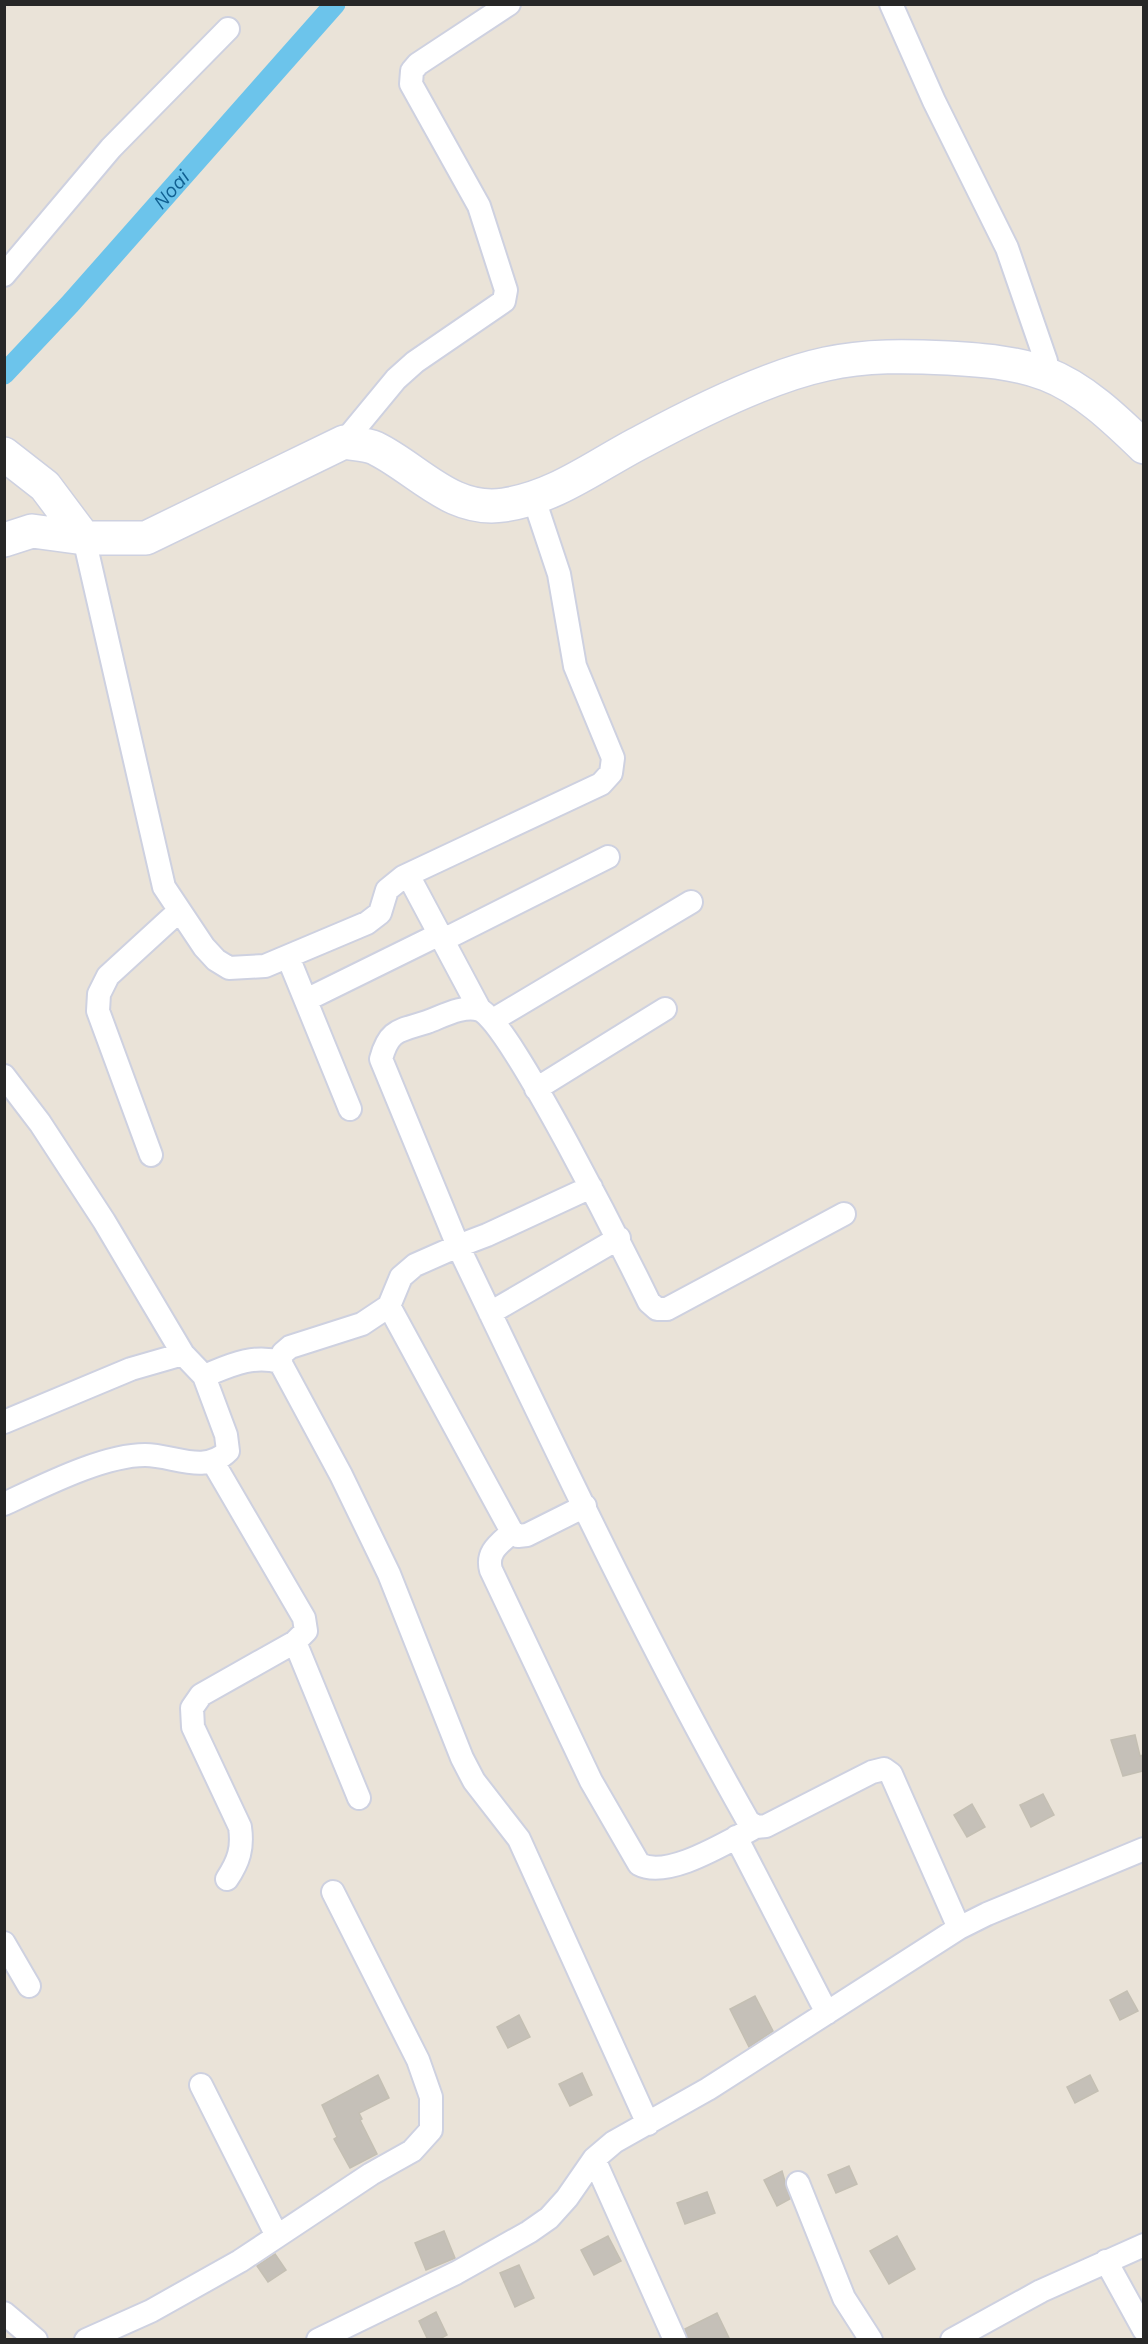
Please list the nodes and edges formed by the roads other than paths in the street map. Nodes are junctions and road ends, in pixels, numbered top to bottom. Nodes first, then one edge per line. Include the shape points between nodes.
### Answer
1 (509, 4) edge
2 (891, 4) edge
3 (228, 29) dead end
4 (4, 275) edge
5 (1047, 375) junction
6 (344, 442) junction
7 (1143, 447) edge
8 (4, 454) edge
9 (534, 499) junction
10 (84, 538) junction
11 (4, 540) edge
12 (608, 857) dead end
13 (408, 875) junction
14 (692, 902) dead end
15 (179, 911) junction
16 (441, 937) junction
17 (288, 957) junction
18 (306, 1000) junction
19 (665, 1010) dead end
20 (487, 1015) junction
21 (4, 1076) edge
22 (536, 1089) junction
23 (350, 1109) dead end
24 (151, 1155) dead end
25 (591, 1187) junction
26 (844, 1214) dead end
27 (619, 1238) junction
28 (458, 1246) junction
29 (389, 1306) junction
30 (490, 1313) junction
31 (183, 1354) junction
32 (280, 1362) junction
33 (204, 1376) junction
34 (4, 1422) edge
35 (213, 1462) junction
36 (4, 1504) edge
37 (585, 1506) junction
38 (512, 1532) junction
39 (295, 1642) junction
40 (359, 1798) dead end
41 (756, 1827) junction
42 (736, 1837) junction
43 (1143, 1849) edge
44 (227, 1879) dead end
45 (333, 1892) dead end
46 (959, 1928) junction
47 (4, 1943) edge
48 (29, 1986) dead end
49 (827, 2013) junction
50 (201, 2085) dead end
51 (648, 2124) junction
52 (594, 2159) junction
53 (798, 2182) dead end
54 (277, 2236) junction
55 (1143, 2245) edge
56 (1106, 2261) junction
57 (4, 2313) edge
58 (1143, 2330) edge
59 (36, 2340) edge
60 (86, 2340) edge
61 (318, 2340) edge
62 (675, 2340) edge
63 (871, 2340) edge
64 (952, 2340) edge

1 - 6 street via 418,64 410,77 479,206 506,290 504,301 402,374
2 - 5 street via 1007,248 1046,361
3 - 4 street via 111,148
5 - 7 street via 1114,419
5 - 9 street via 995,361 909,356 826,363 790,373 694,416 642,441 559,490
6 - 9 street via 373,447 450,498 474,505 502,506
6 - 10 street via 147,538
8 - 10 street via 45,486
9 - 13 street via 559,574 575,666 613,758 611,773 601,783
10 - 11 street via 32,531
10 - 15 street via 164,887
12 - 16 street
13 - 16 street
13 - 17 street via 387,890 380,913 367,923
14 - 20 street
15 - 17 street via 204,947 229,968 266,966
15 - 24 street via 108,976 99,994 98,1011
16 - 18 street
16 - 20 street
17 - 18 street
18 - 23 street
19 - 22 street
20 - 22 street
20 - 28 street via 468,1008 399,1031 386,1041 381,1059
21 - 31 street via 40,1122 104,1221
22 - 25 street
25 - 27 street
25 - 28 street
26 - 27 street via 667,1309 657,1309 649,1302
27 - 30 street
28 - 29 street via 415,1265 401,1277
28 - 30 street
29 - 32 street via 362,1324 290,1347
29 - 38 street
30 - 37 street
31 - 33 street
31 - 34 street via 131,1369
32 - 33 street via 267,1358 243,1361
32 - 51 street via 389,1574 462,1758 474,1781 519,1839
33 - 35 street via 228,1451
35 - 36 street via 146,1455 120,1458 51,1482
35 - 39 street via 304,1618 306,1631
37 - 38 street via 527,1535
37 - 41 street via 713,1760 748,1821
38 - 42 street via 490,1553 491,1570 591,1781 639,1864 650,1870 662,1869
39 - 40 street
39 - 44 street via 201,1695 192,1708 193,1727 240,1827 238,1862
41 - 42 street
41 - 46 street via 766,1826 884,1769 891,1774
42 - 49 street
43 - 46 street
45 - 54 street via 418,2060 431,2097 431,2130 412,2151
46 - 49 street
47 - 48 street
49 - 51 street
50 - 54 street
51 - 52 street via 614,2142
52 - 61 street via 567,2198 529,2232 456,2273
52 - 62 street
53 - 63 street via 844,2298
54 - 60 street via 151,2311
55 - 56 street
56 - 58 street
56 - 64 street
57 - 59 street

